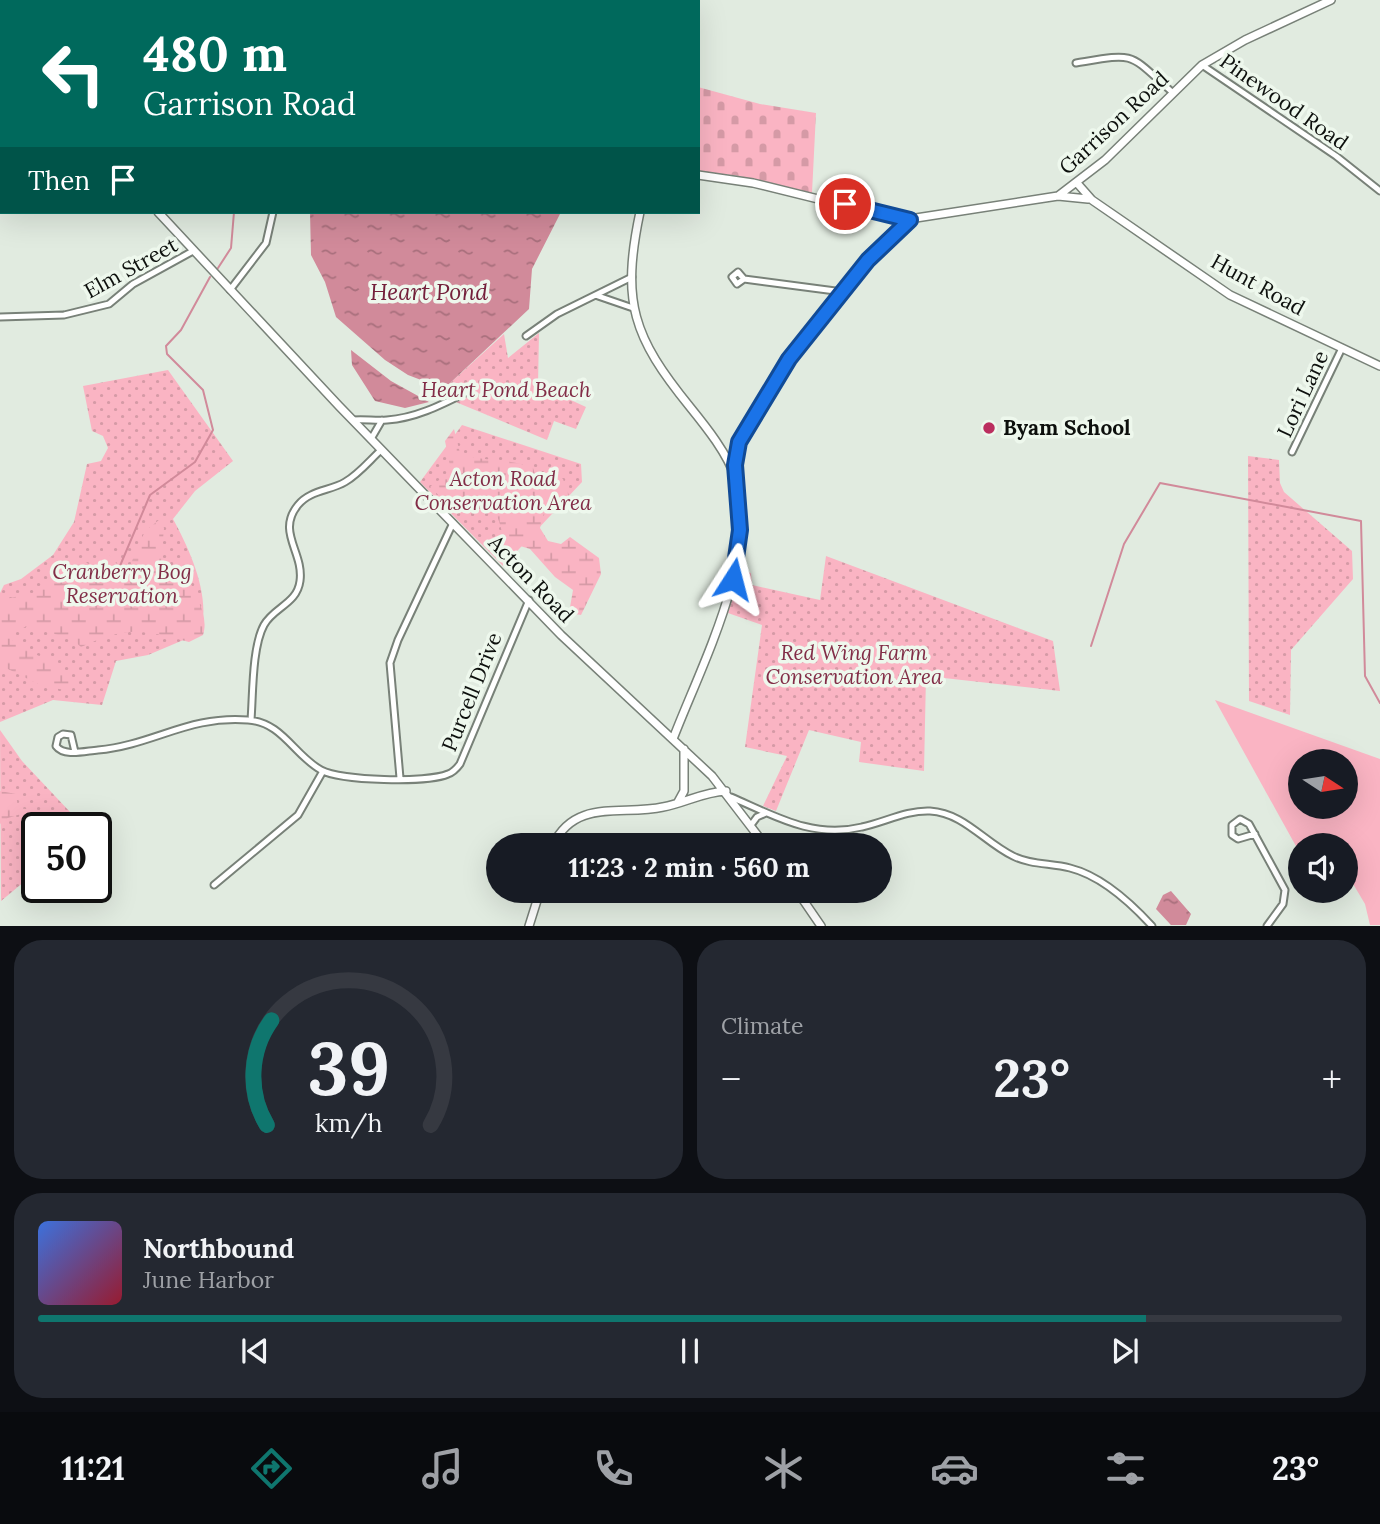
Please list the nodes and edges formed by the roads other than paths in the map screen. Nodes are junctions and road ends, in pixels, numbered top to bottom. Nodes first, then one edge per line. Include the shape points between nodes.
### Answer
1 (1331, 0) edge
2 (1076, 63) dead end
3 (1202, 65) junction
4 (1172, 92) junction
5 (700, 175) edge
6 (1077, 183) junction
7 (1380, 191) edge
8 (1058, 196) junction
9 (1092, 200) junction
10 (160, 214) edge
11 (273, 214) edge
12 (640, 214) edge
13 (910, 220) junction
14 (194, 251) junction
15 (632, 277) junction
16 (744, 279) dead end
17 (230, 291) junction
18 (843, 292) junction
19 (598, 296) junction
20 (634, 308) junction
21 (0, 317) edge
22 (526, 336) dead end
23 (1342, 348) junction
24 (1380, 366) edge
25 (467, 392) dead end
26 (353, 420) junction
27 (382, 420) junction
28 (371, 439) junction
29 (381, 450) junction
30 (1292, 452) dead end
31 (736, 479) junction
32 (453, 523) junction
33 (528, 600) junction
34 (251, 720) junction
35 (673, 739) junction
36 (684, 748) junction
37 (75, 752) dead end
38 (323, 771) junction
39 (400, 778) junction
40 (729, 794) junction
41 (678, 802) junction
42 (766, 813) junction
43 (751, 825) junction
44 (561, 833) edge
45 (757, 833) edge
46 (1255, 834) junction
47 (214, 885) dead end
48 (536, 903) edge
49 (805, 903) edge
50 (529, 926) edge
51 (821, 926) edge
52 (1152, 926) edge
53 (1267, 926) edge

1 - 3 main road, Garrison Road
2 - 4 street via 1123,55 1138,60
3 - 4 main road, Garrison Road
3 - 7 street, Pinewood Road
4 - 6 main road, Garrison Road
5 - 13 main road, Garrison Road
6 - 8 main road, Garrison Road
6 - 9 main road, Hunt Road
8 - 9 main road, Hunt Road
8 - 13 main road, Garrison Road
9 - 23 main road, Hunt Road via 1230,295
10 - 14 main road, Acton Road
11 - 17 street via 266,243
12 - 15 main road
13 - 18 street via 873,254
14 - 17 main road, Acton Road
14 - 21 street, Elm Street via 109,304 64,315
15 - 19 street
15 - 20 main road
16 - 18 street
17 - 26 main road, Acton Road
18 - 31 street via 783,367 743,435 736,456
19 - 20 street
19 - 22 street via 556,314
20 - 31 main road via 645,346 709,430
23 - 24 main road, Hunt Road
23 - 30 street, Lori Lane
25 - 27 street via 437,408
26 - 27 street
26 - 28 main road, Acton Road
27 - 28 street
28 - 29 main road, Acton Road
29 - 32 main road, Acton Road
29 - 34 street via 349,479 305,497 293,512 289,533 300,582 293,599 261,632
31 - 35 main road via 740,519 736,568
32 - 33 main road, Acton Road
32 - 39 street via 390,663
33 - 35 main road, Acton Road
33 - 39 street, Purcell Drive via 460,764 441,776
34 - 37 street, Purcell Drive via 188,724 135,746
34 - 38 street, Purcell Drive via 279,731
35 - 36 main road, Acton Road
36 - 40 main road, Acton Road
36 - 41 main road via 685,786
38 - 39 street, Purcell Drive
38 - 47 street via 298,815
40 - 41 main road
40 - 42 street
40 - 43 main road, Acton Road
41 - 44 main road via 661,808 585,814
42 - 43 street
42 - 52 street via 798,826 833,831 915,812 943,813 1013,856 1092,877
43 - 45 main road, Acton Road
46 - 46 street via 1238,839 1232,825 1243,819
46 - 53 street via 1285,890 1283,904
48 - 50 main road
49 - 51 main road

